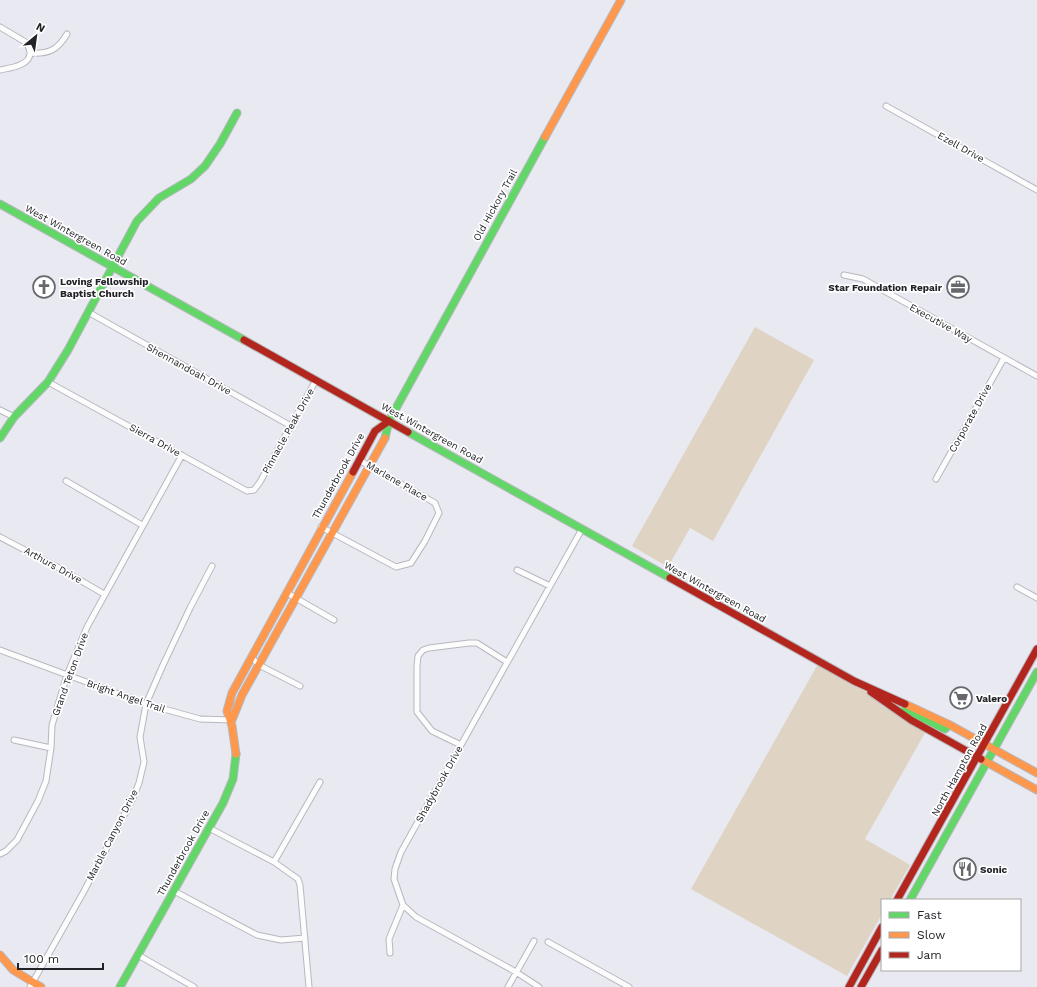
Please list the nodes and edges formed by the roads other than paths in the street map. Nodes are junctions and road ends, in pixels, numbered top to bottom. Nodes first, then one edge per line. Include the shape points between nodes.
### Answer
1 (620, 0) edge
2 (0, 28) edge
3 (67, 34) dead end
4 (30, 53) junction
5 (0, 70) edge
6 (886, 106) dead end
7 (237, 113) dead end
8 (1037, 190) edge
9 (0, 204) edge
10 (113, 267) junction
11 (844, 275) dead end
12 (88, 312) junction
13 (1004, 358) junction
14 (1037, 376) edge
15 (316, 380) junction
16 (48, 382) junction
17 (0, 410) edge
18 (14, 418) junction
19 (389, 421) junction
20 (291, 426) junction
21 (0, 438) edge
22 (182, 455) junction
23 (359, 460) junction
24 (369, 465) junction
25 (936, 479) dead end
26 (66, 481) dead end
27 (260, 482) joint
28 (142, 525) junction
29 (322, 527) junction
30 (582, 529) junction
31 (331, 532) junction
32 (0, 537) edge
33 (212, 566) dead end
34 (517, 570) dead end
35 (550, 586) junction
36 (1017, 587) dead end
37 (287, 593) junction
38 (104, 594) junction
39 (296, 598) junction
40 (1037, 598) edge
41 (334, 620) dead end
42 (1037, 649) edge
43 (0, 650) edge
44 (251, 657) junction
45 (507, 662) junction
46 (259, 665) junction
47 (1037, 672) edge
48 (67, 675) junction
49 (854, 681) junction
50 (300, 686) dead end
51 (873, 694) junction
52 (146, 704) junction
53 (232, 720) junction
54 (949, 725) junction
55 (14, 740) dead end
56 (984, 744) junction
57 (461, 745) junction
58 (51, 748) junction
59 (994, 750) junction
60 (978, 756) junction
61 (987, 762) junction
62 (1037, 773) edge
63 (320, 782) dead end
64 (1037, 790) edge
65 (209, 828) junction
66 (0, 854) edge
67 (274, 862) junction
68 (914, 870) junction
69 (924, 876) junction
70 (174, 891) junction
71 (898, 899) edge
72 (911, 899) edge
73 (403, 905) junction
74 (881, 929) edge
75 (304, 938) junction
76 (534, 941) dead end
77 (548, 942) dead end
78 (881, 952) edge
79 (390, 953) dead end
80 (0, 955) edge
81 (138, 955) junction
82 (516, 972) junction
83 (32, 985) edge
84 (41, 987) edge
85 (120, 987) edge
86 (194, 987) edge
87 (309, 987) edge
88 (508, 987) edge
89 (539, 987) edge
90 (629, 987) edge
91 (849, 987) edge
92 (861, 987) edge

1 - 19 main road, Old Hickory Trail
2 - 4 street via 27,43
3 - 4 street via 53,49 43,54
4 - 5 street via 21,65
6 - 8 street, Ezell Drive
7 - 10 main road via 210,160 200,172 188,182 163,195 137,221
9 - 10 main road, West Wintergreen Road
10 - 12 main road
10 - 15 main road, West Wintergreen Road
11 - 13 street, Executive Way via 863,279
12 - 16 main road
12 - 20 street, Shennandoah Drive
13 - 14 street, Executive Way
13 - 25 street, Corporate Drive
15 - 19 main road, West Wintergreen Road
15 - 20 street, Pinnacle Peak Drive
16 - 18 main road
16 - 22 street, Sierra Drive
17 - 18 street
18 - 21 main road
19 - 23 main road, Thunderbrook Drive via 375,431
19 - 24 main road, Thunderbrook Drive via 386,436
19 - 30 main road, West Wintergreen Road
20 - 27 street, Pinnacle Peak Drive
22 - 27 street, Sierra Drive via 247,491 254,490
22 - 28 street, Grand Teton Drive
23 - 24 street, Marlene Place
23 - 29 main road, Thunderbrook Drive
24 - 31 main road, Thunderbrook Drive
24 - 31 street, Marlene Place via 435,503 439,513 425,541 411,563 396,567
26 - 28 street
28 - 38 street, Grand Teton Drive
29 - 31 street, Marlene Place
29 - 37 main road, Thunderbrook Drive
30 - 35 street, Shadybrook Drive
30 - 49 main road, West Wintergreen Road
31 - 39 main road, Thunderbrook Drive
32 - 38 street, Arthurs Drive
33 - 52 street, Marble Canyon Drive
34 - 35 street
35 - 45 street, Shadybrook Drive
36 - 40 street
37 - 39 street
37 - 44 main road, Thunderbrook Drive
38 - 48 street, Grand Teton Drive
39 - 41 street
39 - 46 main road, Thunderbrook Drive
42 - 56 main road, North Hampton Road
43 - 48 street, Bright Angel Trail
44 - 46 street
44 - 53 main road, Thunderbrook Drive via 232,693 227,711
45 - 57 street, Shadybrook Drive
45 - 57 street via 477,644 429,648 418,656 417,712 432,731
46 - 50 street
46 - 53 main road, Thunderbrook Drive via 242,695
47 - 59 main road, North Hampton Road
48 - 52 street, Bright Angel Trail
48 - 58 street, Grand Teton Drive via 52,725
49 - 51 main road, West Wintergreen Road
49 - 54 main road, West Wintergreen Road
51 - 54 main road via 942,728 945,729
51 - 60 main road, West Wintergreen Road via 911,720
52 - 53 street, Bright Angel Trail via 200,719
52 - 83 street, Marble Canyon Drive via 140,736 144,762 133,798
53 - 65 main road, Thunderbrook Drive via 236,760 233,780
54 - 56 main road, West Wintergreen Road
55 - 58 street
56 - 59 main road, West Wintergreen Road
56 - 60 main road, North Hampton Road
57 - 73 street, Shadybrook Drive via 395,869 394,879
58 - 66 street, Grand Teton Drive via 46,781 38,801 17,840
59 - 61 main road, North Hampton Road
59 - 62 main road, West Wintergreen Road
60 - 61 main road, West Wintergreen Road
60 - 68 main road, North Hampton Road
61 - 64 main road, West Wintergreen Road
61 - 69 main road, North Hampton Road
63 - 67 street
65 - 67 street
65 - 70 main road, Thunderbrook Drive
67 - 75 street via 298,879
68 - 69 main road
68 - 71 main road, North Hampton Road
69 - 72 main road, North Hampton Road
70 - 75 street via 257,935 280,940
70 - 81 main road, Thunderbrook Drive
73 - 79 street via 389,939
73 - 82 street via 416,916
74 - 91 main road
75 - 87 street
76 - 82 street
77 - 90 street
78 - 92 main road
80 - 83 main road
81 - 85 main road, Thunderbrook Drive
81 - 86 street
82 - 88 street
82 - 89 street
83 - 84 main road

